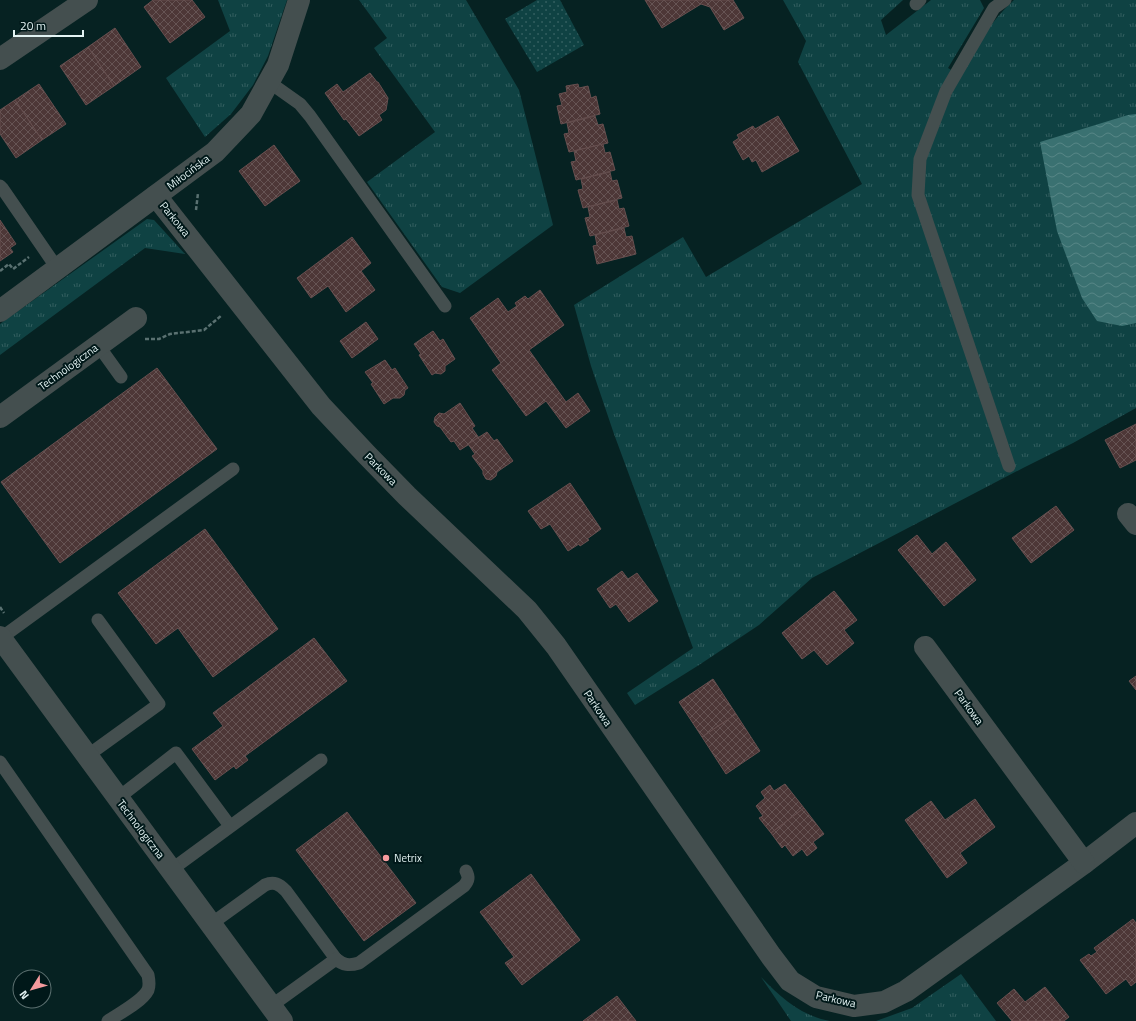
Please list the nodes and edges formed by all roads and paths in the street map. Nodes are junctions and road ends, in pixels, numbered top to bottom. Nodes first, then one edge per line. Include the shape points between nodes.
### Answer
1 (87, 0) edge
2 (299, 0) edge
3 (996, 3) edge
4 (0, 59) edge
5 (269, 82) junction
6 (0, 186) edge
7 (199, 191) dead end
8 (156, 196) junction
9 (198, 213) dead end
10 (28, 258) dead end
11 (57, 268) junction
12 (0, 271) edge
13 (235, 295) junction
14 (445, 306) dead end
15 (0, 311) edge
16 (136, 318) dead end
17 (117, 331) junction
18 (98, 345) junction
19 (120, 377) dead end
20 (0, 417) edge
21 (1009, 466) dead end
22 (234, 468) dead end
23 (98, 620) dead end
24 (1, 638) edge
25 (925, 647) dead end
26 (87, 756) junction
27 (321, 760) dead end
28 (0, 762) edge
29 (118, 798) junction
30 (1136, 823) edge
31 (230, 826) junction
32 (1084, 863) junction
33 (171, 870) junction
34 (466, 871) dead end
35 (211, 924) junction
36 (336, 959) junction
37 (277, 1014) edge
38 (108, 1021) edge

1 - 4 street
2 - 5 street, Miłocińska via 278,65
3 - 21 lane via 946,91 920,159 918,195
5 - 8 street, Miłocińska via 251,114 215,152
5 - 14 lane via 300,104 310,116
6 - 11 lane
7 - 9 path via 196,203
8 - 11 street, Miłocińska
8 - 13 street, Parkowa
10 - 12 path via 12,269 9,264
11 - 15 street, Miłocińska
13 - 17 path via 224,314 204,330 170,334 149,340
13 - 32 street, Parkowa via 321,406 407,496 528,610 556,646 790,981 816,997 854,1006 884,1002 906,991
16 - 17 street, Technologiczna
17 - 18 street, Technologiczna
18 - 19 lane
18 - 20 street, Technologiczna
22 - 24 lane
23 - 26 lane via 159,704
24 - 26 street, Technologiczna
25 - 32 street, Parkowa
26 - 29 street, Technologiczna
27 - 31 lane
28 - 38 lane via 148,975 148,990 142,998
29 - 31 lane via 176,753
29 - 33 street, Technologiczna
30 - 32 street, Parkowa
31 - 33 lane
33 - 35 street, Technologiczna
34 - 36 lane via 468,881 464,886 359,963 346,965
35 - 36 lane via 265,885 276,883 286,891
35 - 37 street, Technologiczna
36 - 37 lane

